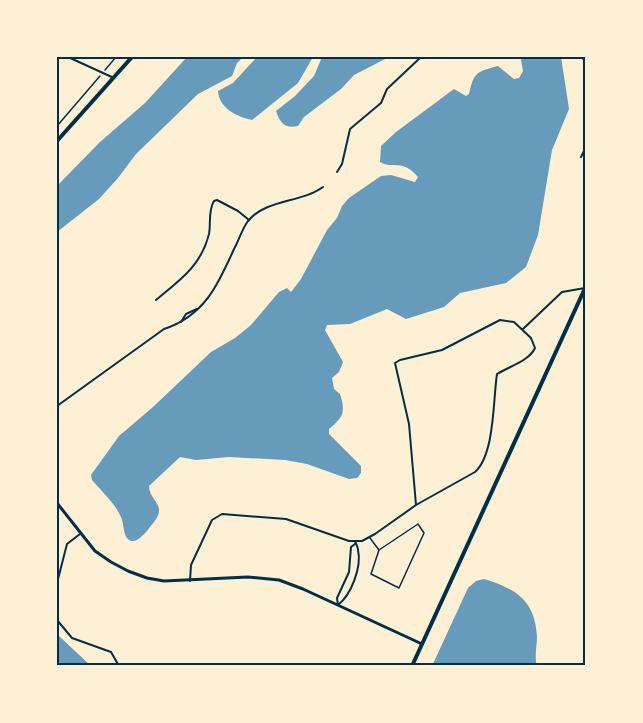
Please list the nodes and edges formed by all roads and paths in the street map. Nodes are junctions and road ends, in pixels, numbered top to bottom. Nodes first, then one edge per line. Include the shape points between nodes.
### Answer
1 (68, 57) edge
2 (116, 57) edge
3 (132, 57) edge
4 (421, 57) edge
5 (582, 57) edge
6 (586, 63) edge
7 (103, 73) junction
8 (114, 78) junction
9 (57, 126) edge
10 (57, 141) edge
11 (586, 147) edge
12 (580, 157) dead end
13 (338, 172) dead end
14 (323, 187) dead end
15 (249, 220) junction
16 (586, 287) edge
17 (156, 300) dead end
18 (523, 329) junction
19 (57, 406) edge
20 (57, 503) edge
21 (416, 505) junction
22 (81, 533) junction
23 (370, 537) junction
24 (355, 543) junction
25 (379, 550) junction
26 (190, 581) junction
27 (57, 583) edge
28 (338, 605) junction
29 (57, 620) edge
30 (422, 644) junction
31 (119, 666) edge
32 (412, 666) edge

1 - 7 street
2 - 7 path
3 - 8 main road
4 - 13 street via 387,89 381,103 350,129
5 - 6 street
7 - 8 street
7 - 9 path
8 - 10 main road
11 - 12 street
14 - 15 street via 304,198 270,207
15 - 17 street via 214,201 209,234 194,266
15 - 19 street via 220,281 198,308
16 - 18 street via 562,292
16 - 30 main road
18 - 21 street via 535,348 527,358 497,374 493,425 479,468
18 - 21 street via 514,322 500,320 442,350 395,363 409,424
20 - 22 main road
21 - 23 street
22 - 26 main road via 100,555 128,572 155,580
22 - 27 street via 67,544
23 - 24 street
23 - 25 lane
24 - 26 street via 286,519 222,514 212,520 191,565
24 - 28 street
24 - 28 street via 357,571 344,601
25 - 25 lane via 371,574 399,588 424,533 418,524
26 - 28 main road via 270,578
28 - 30 main road
29 - 31 street via 72,638 111,652
30 - 32 main road

